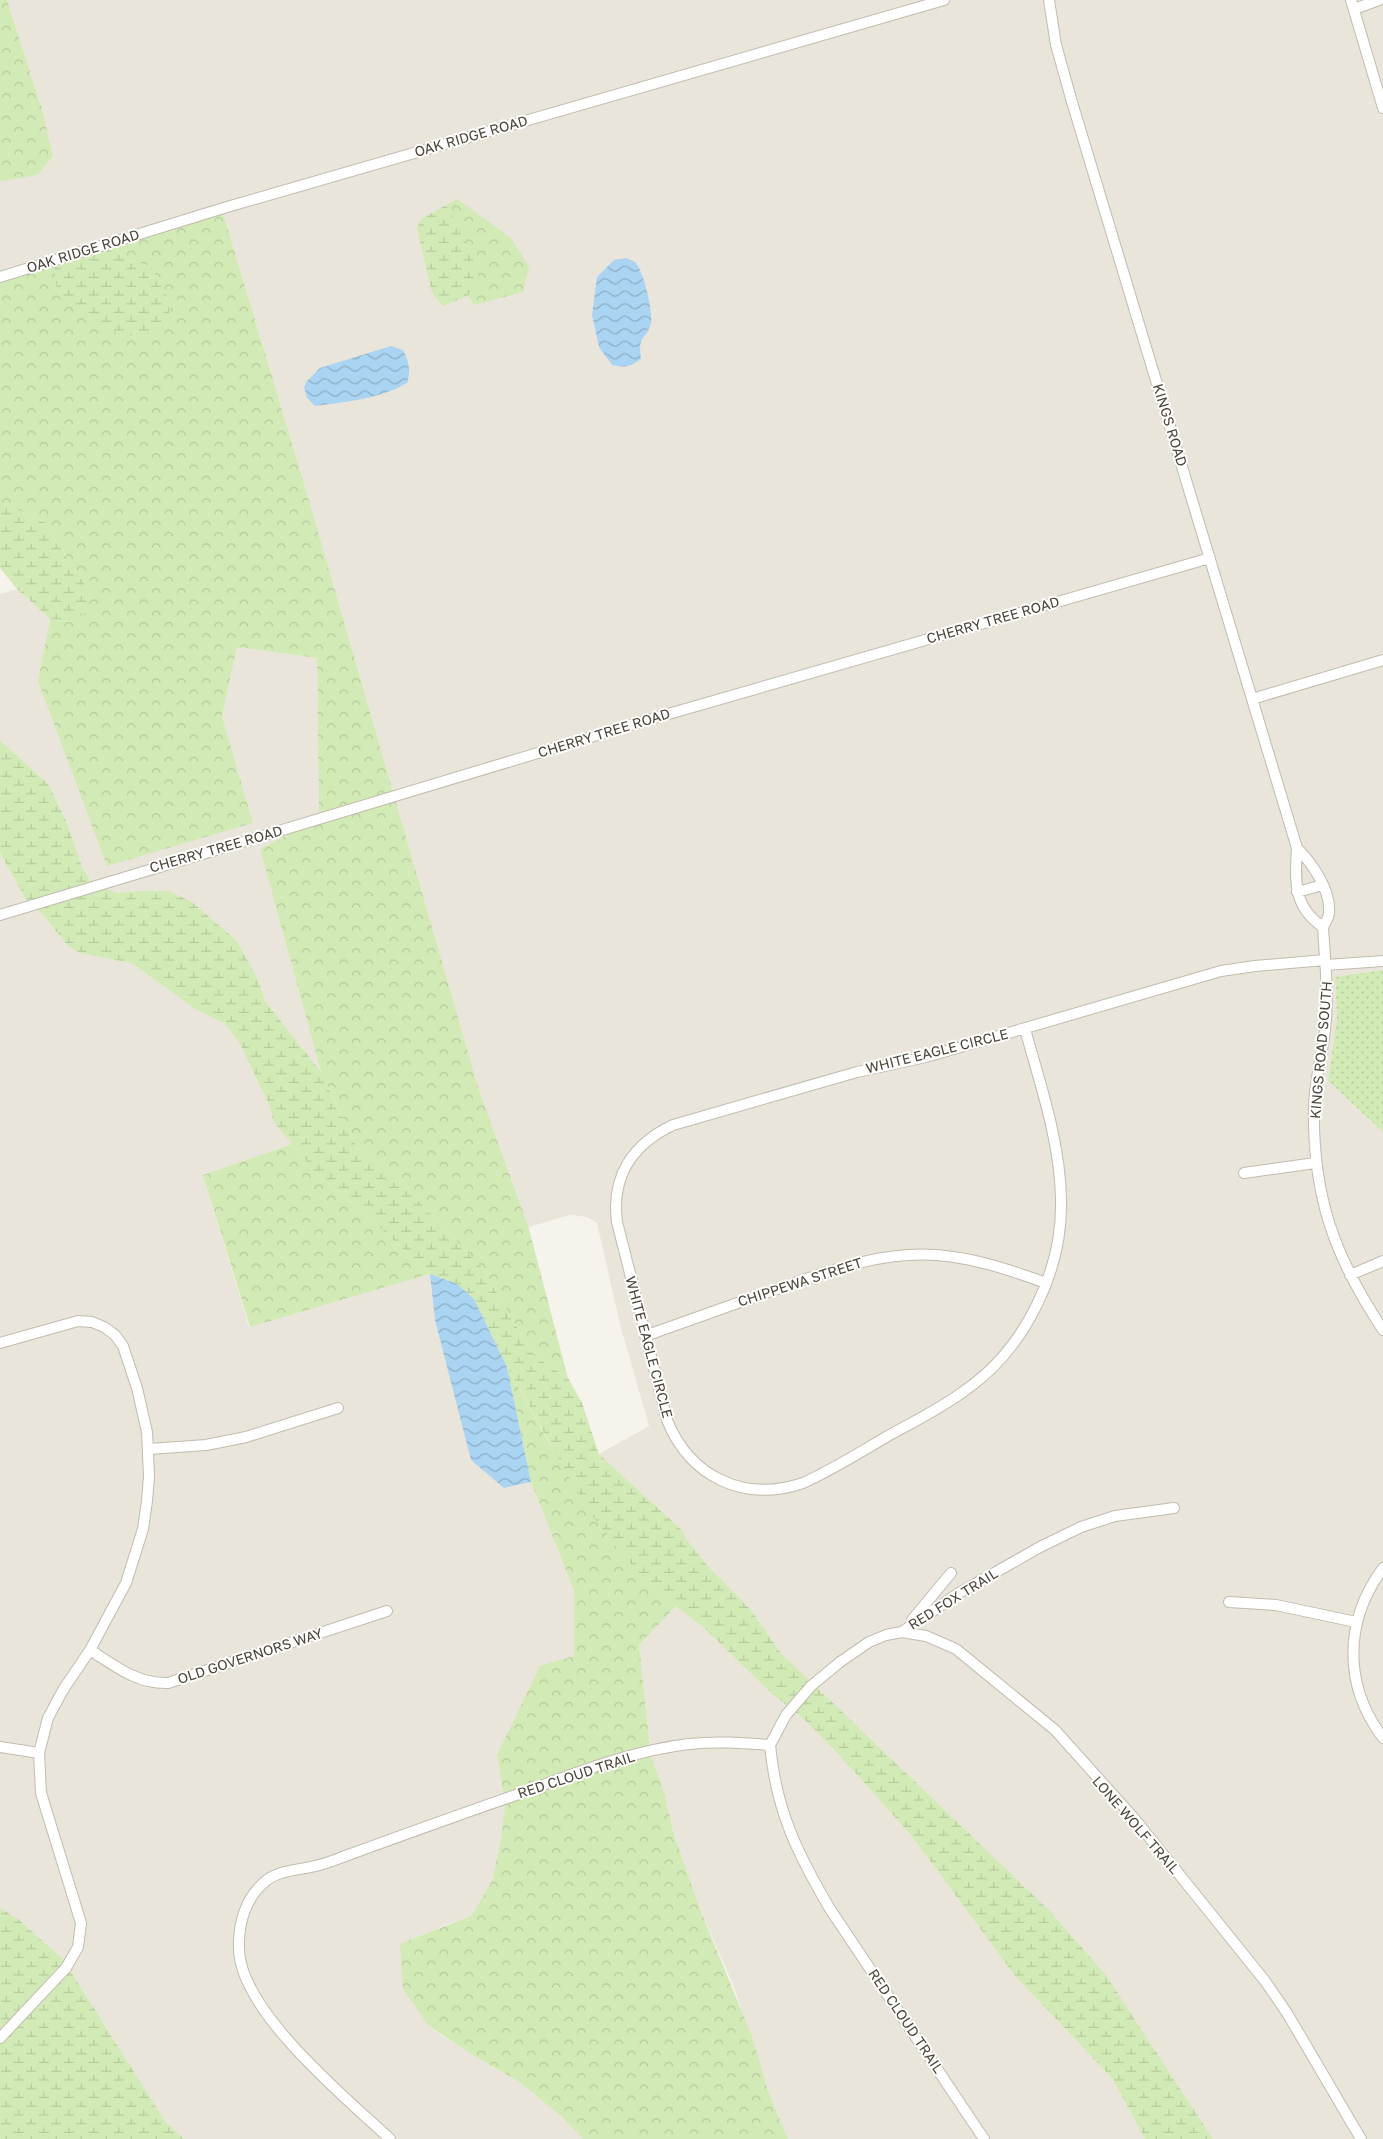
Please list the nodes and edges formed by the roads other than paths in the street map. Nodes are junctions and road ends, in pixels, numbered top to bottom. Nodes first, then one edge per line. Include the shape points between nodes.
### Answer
1 (944, 0) edge
2 (1049, 0) edge
3 (1379, 0) edge
4 (1352, 4) edge
5 (1383, 108) edge
6 (0, 277) edge
7 (1210, 558) junction
8 (1383, 660) edge
9 (1252, 699) junction
10 (1297, 848) junction
11 (1323, 885) junction
12 (1297, 892) junction
13 (0, 915) edge
14 (1323, 927) junction
15 (1383, 960) edge
16 (1326, 962) junction
17 (1025, 1029) junction
18 (1315, 1162) junction
19 (1244, 1173) dead end
20 (1383, 1260) edge
21 (1350, 1275) junction
22 (1046, 1283) junction
23 (1383, 1330) edge
24 (645, 1336) junction
25 (0, 1343) edge
26 (338, 1408) dead end
27 (149, 1450) junction
28 (1174, 1508) dead end
29 (1383, 1568) edge
30 (951, 1573) dead end
31 (1229, 1602) dead end
32 (387, 1612) dead end
33 (1356, 1622) junction
34 (902, 1632) junction
35 (90, 1650) junction
36 (1383, 1738) edge
37 (770, 1745) junction
38 (0, 1747) edge
39 (39, 1753) junction
40 (0, 2038) edge
41 (390, 2139) edge
42 (984, 2139) edge
43 (1360, 2139) edge

1 - 6 street, OAK RIDGE ROAD via 227,207
2 - 7 street, KINGS ROAD via 1056,45 1072,102
3 - 4 street
4 - 5 street
7 - 9 street, KINGS ROAD
7 - 13 street, CHERRY TREE ROAD via 661,716
8 - 9 street
9 - 10 street, KINGS ROAD
10 - 11 street, KINGS ROAD via 1312,863
10 - 12 street, KINGS ROAD
11 - 12 street
11 - 14 street, KINGS ROAD via 1329,914
12 - 14 street, KINGS ROAD via 1302,908
14 - 16 street, KINGS ROAD
15 - 16 street, KINGS ROAD SOUTH
16 - 17 street, WHITE EAGLE CIRCLE via 1222,971
16 - 18 street, KINGS ROAD SOUTH via 1325,1031 1314,1104
17 - 22 street, WHITE EAGLE CIRCLE via 1054,1136 1059,1167 1061,1219
17 - 24 street, WHITE EAGLE CIRCLE via 926,1057 857,1072 673,1125 648,1139 632,1155 624,1170 616,1204 616,1222
18 - 19 street
18 - 21 street, KINGS ROAD SOUTH via 1326,1217
20 - 21 street
21 - 23 street, KINGS ROAD SOUTH
22 - 24 street, CHIPPEWA STREET via 967,1259 936,1255 888,1256 841,1267
22 - 24 street, WHITE EAGLE CIRCLE via 1018,1336 998,1361 969,1388 814,1478 780,1489 756,1490 733,1485 705,1471 692,1460 673,1435 667,1420
25 - 27 street via 78,1321 92,1322 110,1331 123,1346 137,1388
26 - 27 street via 246,1437 206,1445
27 - 35 street via 147,1501 135,1556 120,1596
28 - 34 street, RED FOX TRAIL via 1115,1516 1081,1527 960,1593
29 - 33 street via 1364,1598
30 - 34 street
31 - 33 street via 1283,1606
32 - 35 street, OLD GOVERNORS WAY via 168,1683 136,1678
33 - 36 street via 1353,1657 1356,1678 1368,1714
34 - 37 street, RED FOX TRAIL via 869,1642 818,1680 786,1716
34 - 43 street, LONE WOLF TRAIL via 926,1636 956,1650 1055,1730 1265,1980
35 - 39 street via 48,1718
37 - 41 street, RED CLOUD TRAIL via 715,1742 670,1747 634,1756 570,1775 319,1866 274,1875 263,1884 252,1896 242,1919 239,1951 245,1978 291,2043
37 - 42 street, RED CLOUD TRAIL via 777,1797 810,1876
38 - 39 street
39 - 40 street via 41,1793 78,1911 81,1936 66,1968

